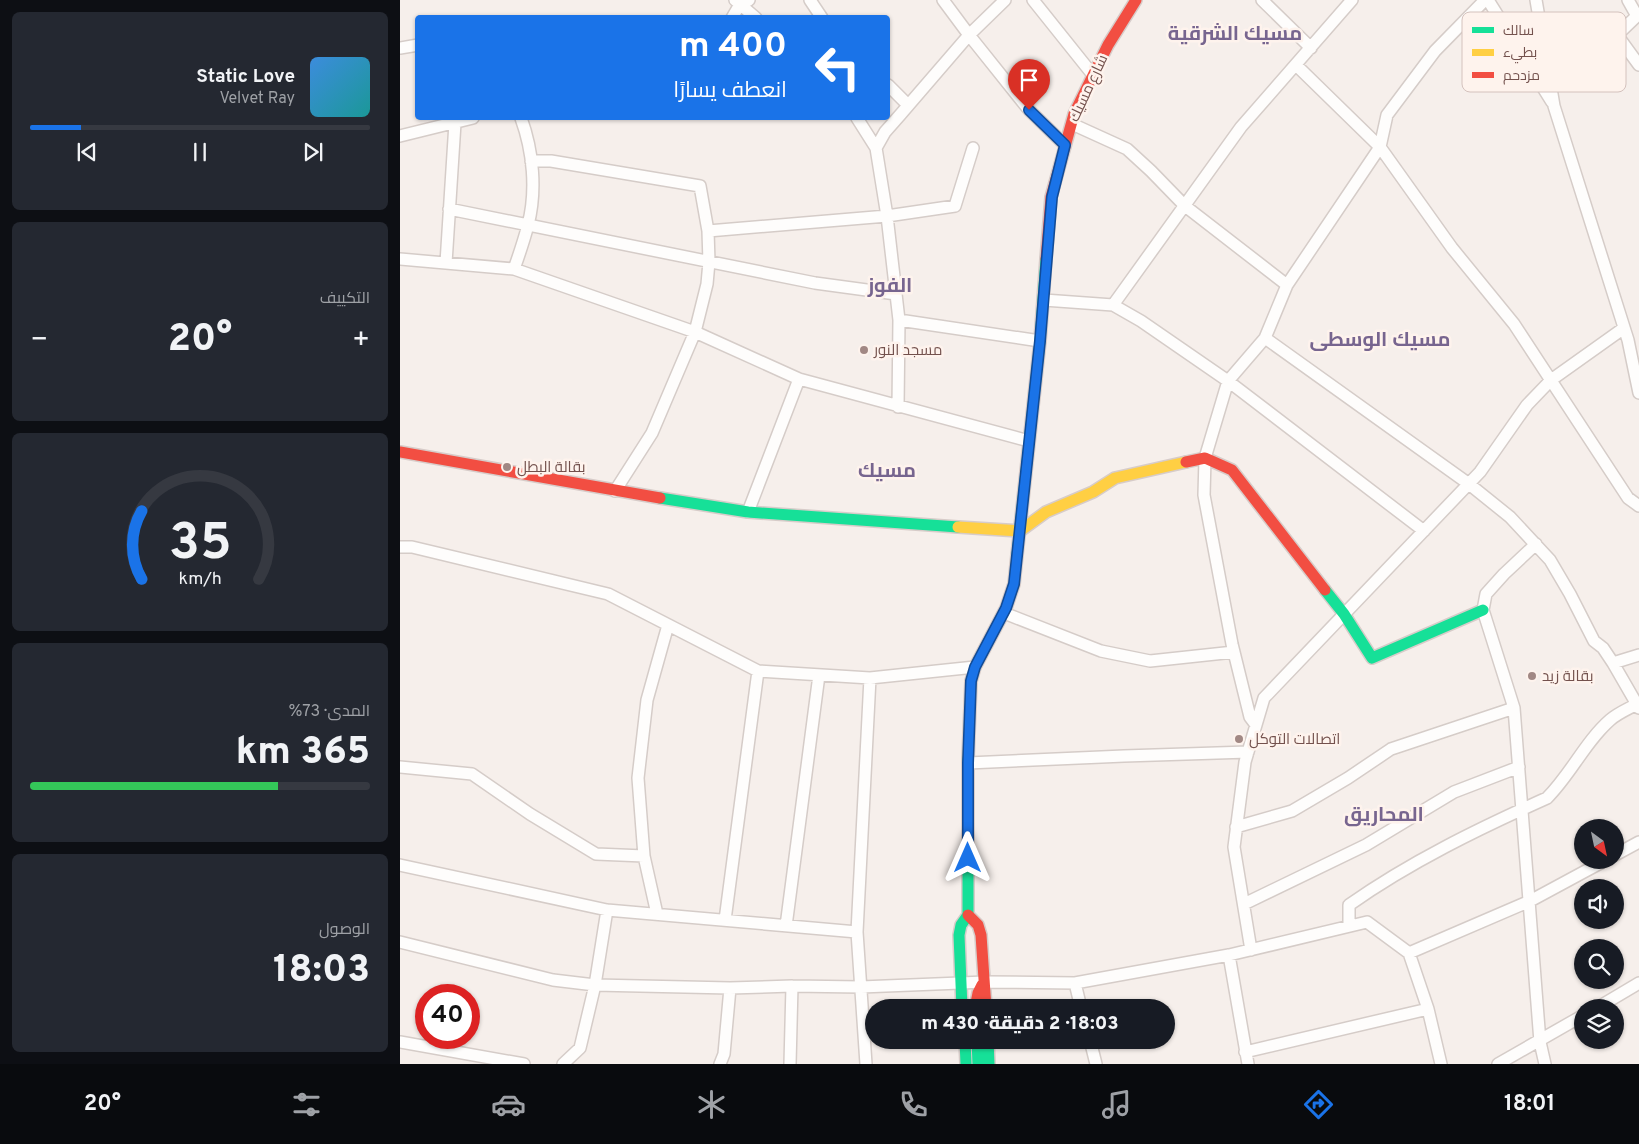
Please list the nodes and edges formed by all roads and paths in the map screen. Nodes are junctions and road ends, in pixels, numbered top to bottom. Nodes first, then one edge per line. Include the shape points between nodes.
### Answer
1 (810, 0) edge
2 (943, 0) edge
3 (1005, 0) edge
4 (1033, 0) edge
5 (1136, 0) edge
6 (1262, 0) edge
7 (1352, 0) edge
8 (1487, 0) edge
9 (1628, 0) edge
10 (742, 2) edge
11 (1475, 12) edge
12 (1495, 12) edge
13 (734, 15) edge
14 (753, 15) edge
15 (820, 15) edge
16 (1638, 15) edge
17 (1462, 25) edge
18 (1626, 26) edge
19 (969, 35) junction
20 (415, 46) edge
21 (1626, 47) edge
22 (400, 48) edge
23 (1311, 48) junction
24 (1296, 64) junction
25 (1639, 65) edge
26 (1092, 75) junction
27 (890, 87) edge
28 (1545, 92) edge
29 (1552, 92) edge
30 (908, 105) junction
31 (1554, 106) junction
32 (465, 120) edge
33 (522, 120) edge
34 (858, 120) edge
35 (455, 123) junction
36 (1072, 124) junction
37 (400, 136) edge
38 (1065, 145) junction
39 (1380, 147) junction
40 (876, 148) junction
41 (973, 148) dead end
42 (531, 161) junction
43 (1185, 206) junction
44 (450, 209) junction
45 (887, 216) junction
46 (529, 224) junction
47 (708, 231) junction
48 (400, 259) edge
49 (709, 262) junction
50 (446, 264) junction
51 (514, 269) junction
52 (1287, 285) junction
53 (896, 294) junction
54 (1044, 300) junction
55 (1113, 306) junction
56 (899, 320) junction
57 (1624, 328) junction
58 (695, 332) junction
59 (1265, 338) junction
60 (1040, 341) junction
61 (798, 379) junction
62 (1551, 380) junction
63 (1228, 381) junction
64 (1639, 392) edge
65 (898, 407) junction
66 (1029, 441) junction
67 (400, 452) edge
68 (1205, 458) junction
69 (1469, 484) junction
70 (615, 491) junction
71 (1639, 506) edge
72 (748, 512) junction
73 (1020, 531) junction
74 (1424, 531) junction
75 (1536, 544) junction
76 (400, 547) edge
77 (1483, 610) junction
78 (1004, 613) junction
79 (1344, 614) junction
80 (668, 625) junction
81 (1234, 652) junction
82 (1639, 656) edge
83 (1613, 663) junction
84 (975, 667) junction
85 (758, 671) junction
86 (820, 675) junction
87 (870, 678) junction
88 (1638, 706) edge
89 (1514, 708) junction
90 (1256, 725) junction
91 (1248, 752) junction
92 (968, 763) junction
93 (1519, 767) junction
94 (400, 768) edge
95 (1522, 809) junction
96 (1236, 826) junction
97 (1639, 842) edge
98 (1624, 850) edge
99 (644, 856) junction
100 (400, 865) edge
101 (1589, 869) edge
102 (1530, 900) junction
103 (1244, 904) junction
104 (607, 910) junction
105 (657, 914) junction
106 (968, 915) junction
107 (725, 920) junction
108 (786, 926) junction
109 (1349, 926) junction
110 (857, 932) junction
111 (400, 942) edge
112 (1251, 950) junction
113 (1409, 953) junction
114 (1229, 955) junction
115 (961, 982) junction
116 (985, 982) junction
117 (1075, 983) junction
118 (1639, 983) edge
119 (594, 985) junction
120 (792, 986) junction
121 (861, 987) junction
122 (730, 988) junction
123 (962, 999) edge
124 (977, 999) edge
125 (986, 999) edge
126 (1079, 999) edge
127 (1612, 999) edge
128 (1428, 1009) junction
129 (1574, 1021) edge
130 (400, 1042) edge
131 (1540, 1042) junction
132 (965, 1049) edge
133 (977, 1049) edge
134 (988, 1049) edge
135 (1092, 1049) edge
136 (1245, 1052) junction
137 (524, 1064) edge
138 (563, 1064) edge
139 (720, 1064) edge
140 (790, 1064) edge
141 (866, 1064) edge
142 (966, 1064) edge
143 (978, 1064) edge
144 (989, 1064) edge
145 (1096, 1064) edge
146 (1248, 1064) edge
147 (1441, 1064) edge
148 (1498, 1064) edge
149 (1545, 1064) edge

1 - 15 street
2 - 19 street
3 - 19 street
4 - 26 street
5 - 26 street, شارع مسيك
6 - 23 street
7 - 23 street
8 - 11 street
8 - 12 street
9 - 16 street
10 - 13 street
10 - 14 street
16 - 18 street
17 - 39 street via 1435,51 1387,115
19 - 30 street
19 - 38 street via 1029,110
20 - 22 street
21 - 25 street
23 - 24 street
24 - 39 street
24 - 43 street via 1241,127
26 - 36 street, شارع مسيك
27 - 30 street
28 - 31 street
29 - 31 street
30 - 40 street
31 - 57 street
32 - 35 street
33 - 42 street
34 - 40 street
35 - 37 street
35 - 44 street
36 - 38 street, شارع مسيك
36 - 43 street via 1127,149
38 - 54 street, شارع مسيك via 1052,197
39 - 52 street
39 - 62 street via 1452,248 1514,324
40 - 45 street
41 - 45 street via 955,206
42 - 46 street via 533,192
42 - 47 street via 551,161 700,186
43 - 52 street
43 - 55 street
44 - 46 street
44 - 50 street
45 - 47 street
45 - 53 street
46 - 49 street
46 - 51 street
47 - 49 street
48 - 50 street
49 - 53 street via 815,283
49 - 58 street
50 - 51 street
51 - 58 street
52 - 59 street
53 - 56 street
54 - 55 street
54 - 60 street, شارع مسيك
55 - 63 street via 1141,320
56 - 60 street
56 - 65 street
57 - 62 street
57 - 64 street
58 - 61 street
58 - 70 street via 652,433
59 - 63 street
59 - 69 street
60 - 66 street, شارع مسيك
61 - 65 street
61 - 72 street
62 - 69 street via 1527,405
62 - 71 street via 1628,498
63 - 68 street
63 - 74 street
65 - 66 street
66 - 73 street, شارع مسيك
67 - 70 street
68 - 73 street via 1116,478 1093,492 1046,512
68 - 79 street via 1232,470
68 - 81 street via 1204,496
69 - 74 street
69 - 75 street via 1510,517
70 - 72 street
72 - 73 street
73 - 78 street, شارع مسيك via 1014,584
74 - 79 street
75 - 77 street via 1486,594
75 - 83 street via 1550,560 1594,641
76 - 80 street via 412,547 608,594
77 - 79 street via 1372,658
77 - 89 street
78 - 81 street via 1102,651 1150,661
78 - 84 street, شارع مسيك
79 - 90 street via 1264,698
80 - 85 street
80 - 99 street via 647,700 638,778
81 - 90 street via 1250,717
82 - 83 street
83 - 88 street
84 - 87 street
84 - 92 street, شارع مسيك via 971,681
85 - 86 street
85 - 107 street
86 - 87 street
86 - 108 street
87 - 110 street
88 - 95 street via 1611,719 1547,798
89 - 93 street
89 - 96 street via 1392,749 1292,811
90 - 91 street
91 - 92 street
91 - 96 street
92 - 106 street, شارع مسيك
93 - 95 street
93 - 103 street via 1454,792 1366,846
94 - 99 street via 472,774 596,854
95 - 102 street
95 - 109 street via 1442,847 1384,880 1349,905
96 - 103 street via 1234,847
97 - 98 street
99 - 105 street
100 - 104 street
101 - 102 street
102 - 113 street
102 - 131 street
103 - 112 street
104 - 105 street
104 - 119 street
105 - 107 street
106 - 115 street, شارع مسيك via 959,930
106 - 116 street via 980,930
107 - 108 street
108 - 110 street
109 - 112 street
109 - 113 street via 1368,922
110 - 121 street
111 - 119 street via 553,980
112 - 114 street
113 - 128 street
114 - 117 street
114 - 136 street
115 - 116 street
115 - 121 street
115 - 123 street, شارع مسيك
116 - 117 street
116 - 124 street
116 - 125 street
117 - 126 street
118 - 127 street
119 - 122 street
119 - 138 street via 580,1048
120 - 121 street
120 - 122 street
120 - 140 street
121 - 141 street
122 - 139 street via 724,1054
128 - 136 street
128 - 147 street
129 - 131 street
130 - 137 street
131 - 148 street
131 - 149 street
132 - 142 street
133 - 143 street
134 - 144 street
135 - 145 street
136 - 146 street

